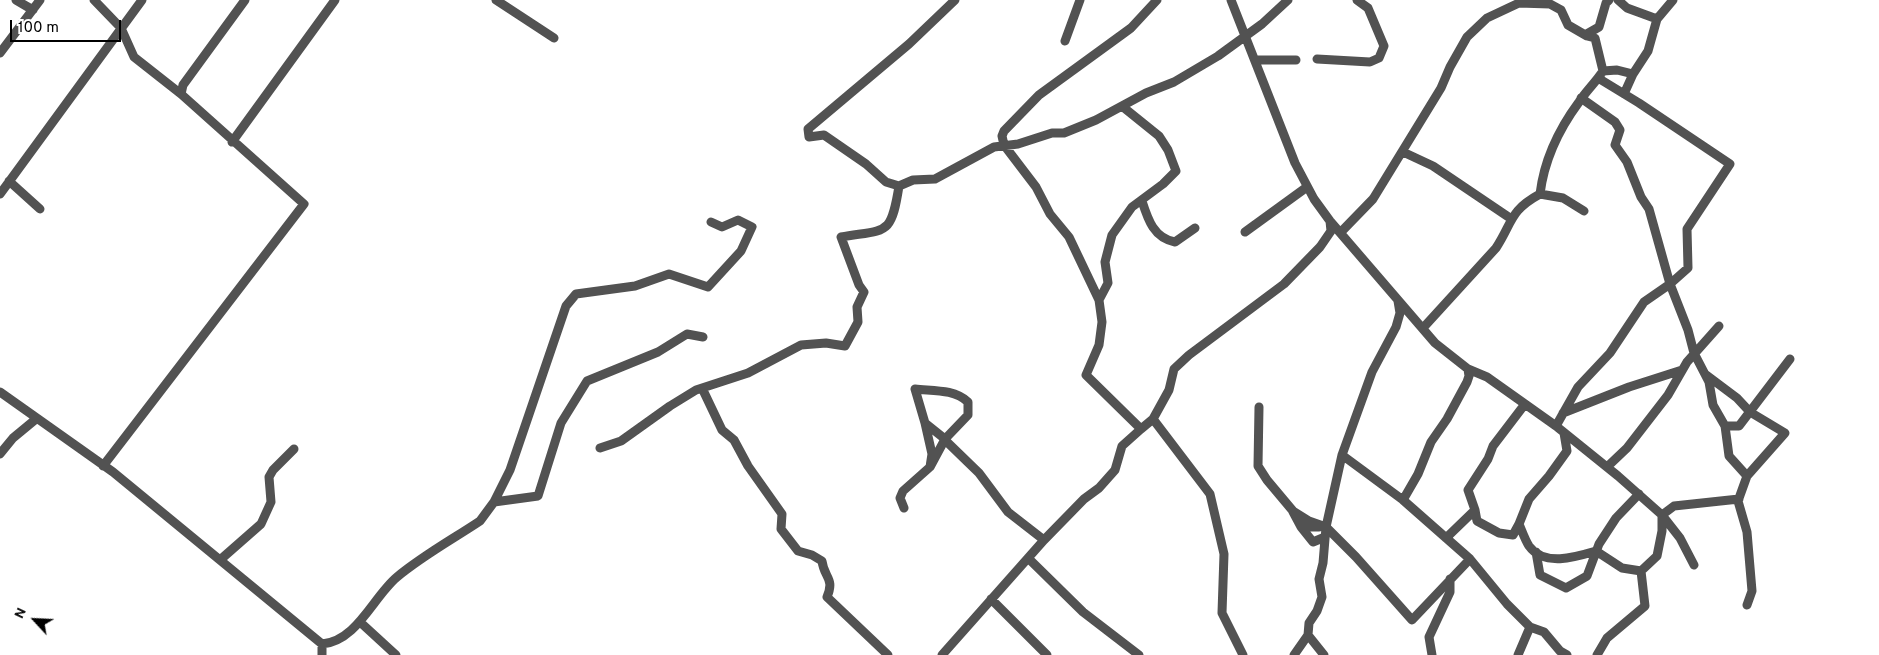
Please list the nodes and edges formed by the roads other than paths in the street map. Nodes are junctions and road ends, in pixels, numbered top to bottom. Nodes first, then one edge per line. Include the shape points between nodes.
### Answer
1 (16, 0) edge
2 (40, 0) edge
3 (94, 0) edge
4 (142, 0) edge
5 (245, 0) edge
6 (335, 0) edge
7 (496, 0) edge
8 (955, 0) edge
9 (1080, 0) edge
10 (1157, 0) edge
11 (1231, 0) edge
12 (1288, 0) edge
13 (1357, 0) edge
14 (1609, 0) edge
15 (1618, 0) edge
16 (1672, 0) edge
17 (33, 10) junction
18 (1657, 19) junction
19 (121, 28) junction
20 (1246, 34) junction
21 (1585, 35) junction
22 (554, 38) dead end
23 (1065, 42) dead end
24 (0, 53) edge
25 (1317, 59) dead end
26 (1256, 60) junction
27 (1296, 60) dead end
28 (1600, 74) junction
29 (1633, 74) junction
30 (181, 94) junction
31 (1624, 94) junction
32 (1581, 98) junction
33 (1123, 106) junction
34 (232, 142) junction
35 (1004, 146) junction
36 (1403, 152) junction
37 (9, 181) junction
38 (898, 186) junction
39 (1307, 188) junction
40 (0, 194) edge
41 (1540, 194) junction
42 (1142, 201) junction
43 (40, 209) dead end
44 (1584, 211) dead end
45 (1510, 218) junction
46 (1330, 221) junction
47 (710, 222) dead end
48 (1195, 228) dead end
49 (1244, 232) dead end
50 (1341, 232) junction
51 (1670, 284) junction
52 (1099, 300) junction
53 (1398, 302) junction
54 (1719, 326) dead end
55 (1423, 328) junction
56 (703, 337) dead end
57 (1694, 353) junction
58 (1790, 359) dead end
59 (1468, 369) junction
60 (1682, 370) junction
61 (1705, 374) junction
62 (702, 388) junction
63 (0, 392) edge
64 (1525, 404) junction
65 (1259, 408) dead end
66 (1750, 412) junction
67 (1563, 413) junction
68 (36, 419) junction
69 (1152, 419) junction
70 (925, 423) junction
71 (1556, 426) junction
72 (1725, 426) junction
73 (1141, 429) junction
74 (1564, 433) junction
75 (945, 440) junction
76 (600, 448) dead end
77 (294, 449) dead end
78 (0, 454) edge
79 (1342, 455) junction
80 (103, 466) junction
81 (930, 467) junction
82 (1607, 467) junction
83 (1747, 476) junction
84 (1639, 494) junction
85 (1739, 499) junction
86 (1403, 500) junction
87 (494, 502) junction
88 (904, 508) dead end
89 (1476, 510) junction
90 (1293, 511) junction
91 (1662, 515) junction
92 (1519, 524) junction
93 (1301, 526) junction
94 (1326, 532) junction
95 (1446, 538) junction
96 (1044, 540) junction
97 (1596, 551) junction
98 (1536, 552) junction
99 (1028, 558) junction
100 (1470, 559) junction
101 (220, 560) junction
102 (1694, 565) dead end
103 (1641, 570) junction
104 (1450, 579) junction
105 (991, 599) junction
106 (1747, 605) dead end
107 (360, 622) junction
108 (1530, 627) junction
109 (1308, 635) junction
110 (322, 644) junction
111 (1563, 654) edge
112 (322, 655) edge
113 (396, 655) edge
114 (888, 655) edge
115 (942, 655) edge
116 (1047, 655) edge
117 (1139, 655) edge
118 (1243, 655) edge
119 (1294, 655) edge
120 (1324, 655) edge
121 (1432, 655) edge
122 (1518, 655) edge
123 (1596, 655) edge

1 - 17 street
2 - 17 street
3 - 19 street
4 - 19 street
5 - 30 street via 183,85
6 - 34 street
7 - 22 street
8 - 38 street via 909,44 808,129 809,137 824,136 866,164 886,182
9 - 23 street
10 - 35 street via 1131,28 1028,105 1004,131
11 - 20 street
12 - 20 street
13 - 25 street via 1368,8 1384,46 1379,58 1370,62
14 - 21 street via 1599,27
15 - 18 street via 1627,8
16 - 18 street
17 - 24 street
18 - 29 street via 1648,52
19 - 30 street via 134,57
19 - 37 street
20 - 26 street
20 - 33 street via 1197,69
21 - 28 street via 1595,38
21 - 36 street via 1568,25 1562,10 1550,4 1519,3 1487,18 1467,37
26 - 27 street
26 - 39 street
28 - 29 street via 1617,70
28 - 31 street
28 - 32 street
29 - 31 street
30 - 34 street
31 - 51 street via 1730,164 1687,229 1688,268
32 - 41 street via 1547,159
32 - 51 street via 1615,122 1620,130 1615,145 1627,162 1649,209
33 - 35 street via 1064,134 1052,133
33 - 42 street via 1159,136 1176,171
34 - 80 street via 304,204
35 - 38 street via 994,147 935,179 913,180
35 - 52 street via 1069,237
36 - 45 street via 1432,166
36 - 50 street via 1373,199
37 - 40 street
37 - 43 street
38 - 62 street via 895,210 888,226 880,231 841,237 864,292 857,307 858,322 845,346 826,343 801,345 748,373
39 - 46 street
39 - 49 street
41 - 44 street via 1563,198
41 - 45 street
42 - 48 street via 1147,218 1166,240 1175,242
42 - 52 street via 1124,216 1110,239 1105,262 1108,283
45 - 55 street via 1506,233 1496,248
46 - 50 street
46 - 69 street via 1331,231 1320,248 1284,284 1174,369 1169,390
47 - 87 street via 722,227 738,220 752,227 741,251 708,287 669,274 635,286 576,294 566,306 510,470
50 - 53 street
51 - 57 street
51 - 67 street via 1644,302 1610,353 1578,387
52 - 73 street via 1102,322 1099,345 1086,376
53 - 55 street
53 - 79 street via 1400,313 1396,326 1372,372
54 - 57 street
55 - 59 street via 1435,343
56 - 87 street via 687,334 658,352 587,381 561,423 538,496
57 - 60 street
57 - 61 street
58 - 66 street
59 - 64 street via 1487,377
59 - 86 street via 1470,376 1431,442
60 - 67 street
60 - 82 street via 1668,395 1627,448
61 - 66 street
61 - 72 street via 1713,405
62 - 76 street via 670,406 621,442
62 - 114 street via 722,430 734,440 782,514 781,529 798,551 822,561 832,587 827,597
63 - 68 street
64 - 71 street
64 - 89 street via 1493,446 1468,490
65 - 90 street via 1258,466
66 - 72 street via 1739,426
66 - 83 street via 1785,433
67 - 71 street
68 - 78 street
68 - 80 street
69 - 73 street
69 - 118 street via 1210,494 1224,554 1222,613
70 - 75 street
70 - 75 street via 915,389 961,395 968,402 968,415
70 - 81 street via 932,454
71 - 74 street
72 - 83 street via 1729,456
73 - 96 street via 1122,446 1115,470
74 - 82 street
74 - 92 street via 1567,451 1529,499
75 - 81 street
75 - 96 street via 979,473 1008,512
77 - 101 street via 272,470 269,477 271,502 261,524
79 - 86 street
79 - 94 street
80 - 101 street
81 - 88 street via 903,491 900,498
82 - 84 street
83 - 85 street
84 - 91 street
84 - 97 street via 1612,523
85 - 91 street via 1674,506
85 - 106 street via 1747,532 1752,591
86 - 95 street
87 - 107 street via 480,520 397,577
89 - 92 street via 1477,521 1499,533 1513,535
89 - 95 street
90 - 93 street
90 - 94 street
91 - 102 street via 1680,538
91 - 103 street via 1657,556
92 - 98 street via 1530,547
93 - 94 street
93 - 94 street via 1313,542
94 - 104 street via 1412,620
94 - 109 street via 1319,579 1322,597 1309,623
95 - 100 street
96 - 99 street
97 - 98 street via 1554,559
97 - 98 street via 1587,576 1566,588 1540,575
97 - 103 street via 1622,568
99 - 105 street
99 - 117 street via 1083,612
100 - 104 street
100 - 108 street
101 - 110 street
103 - 123 street via 1645,606 1608,638
104 - 121 street via 1450,592 1429,637
105 - 115 street
105 - 116 street
107 - 110 street via 333,643
107 - 113 street
108 - 111 street via 1544,632
108 - 122 street
109 - 119 street
109 - 120 street
110 - 112 street

